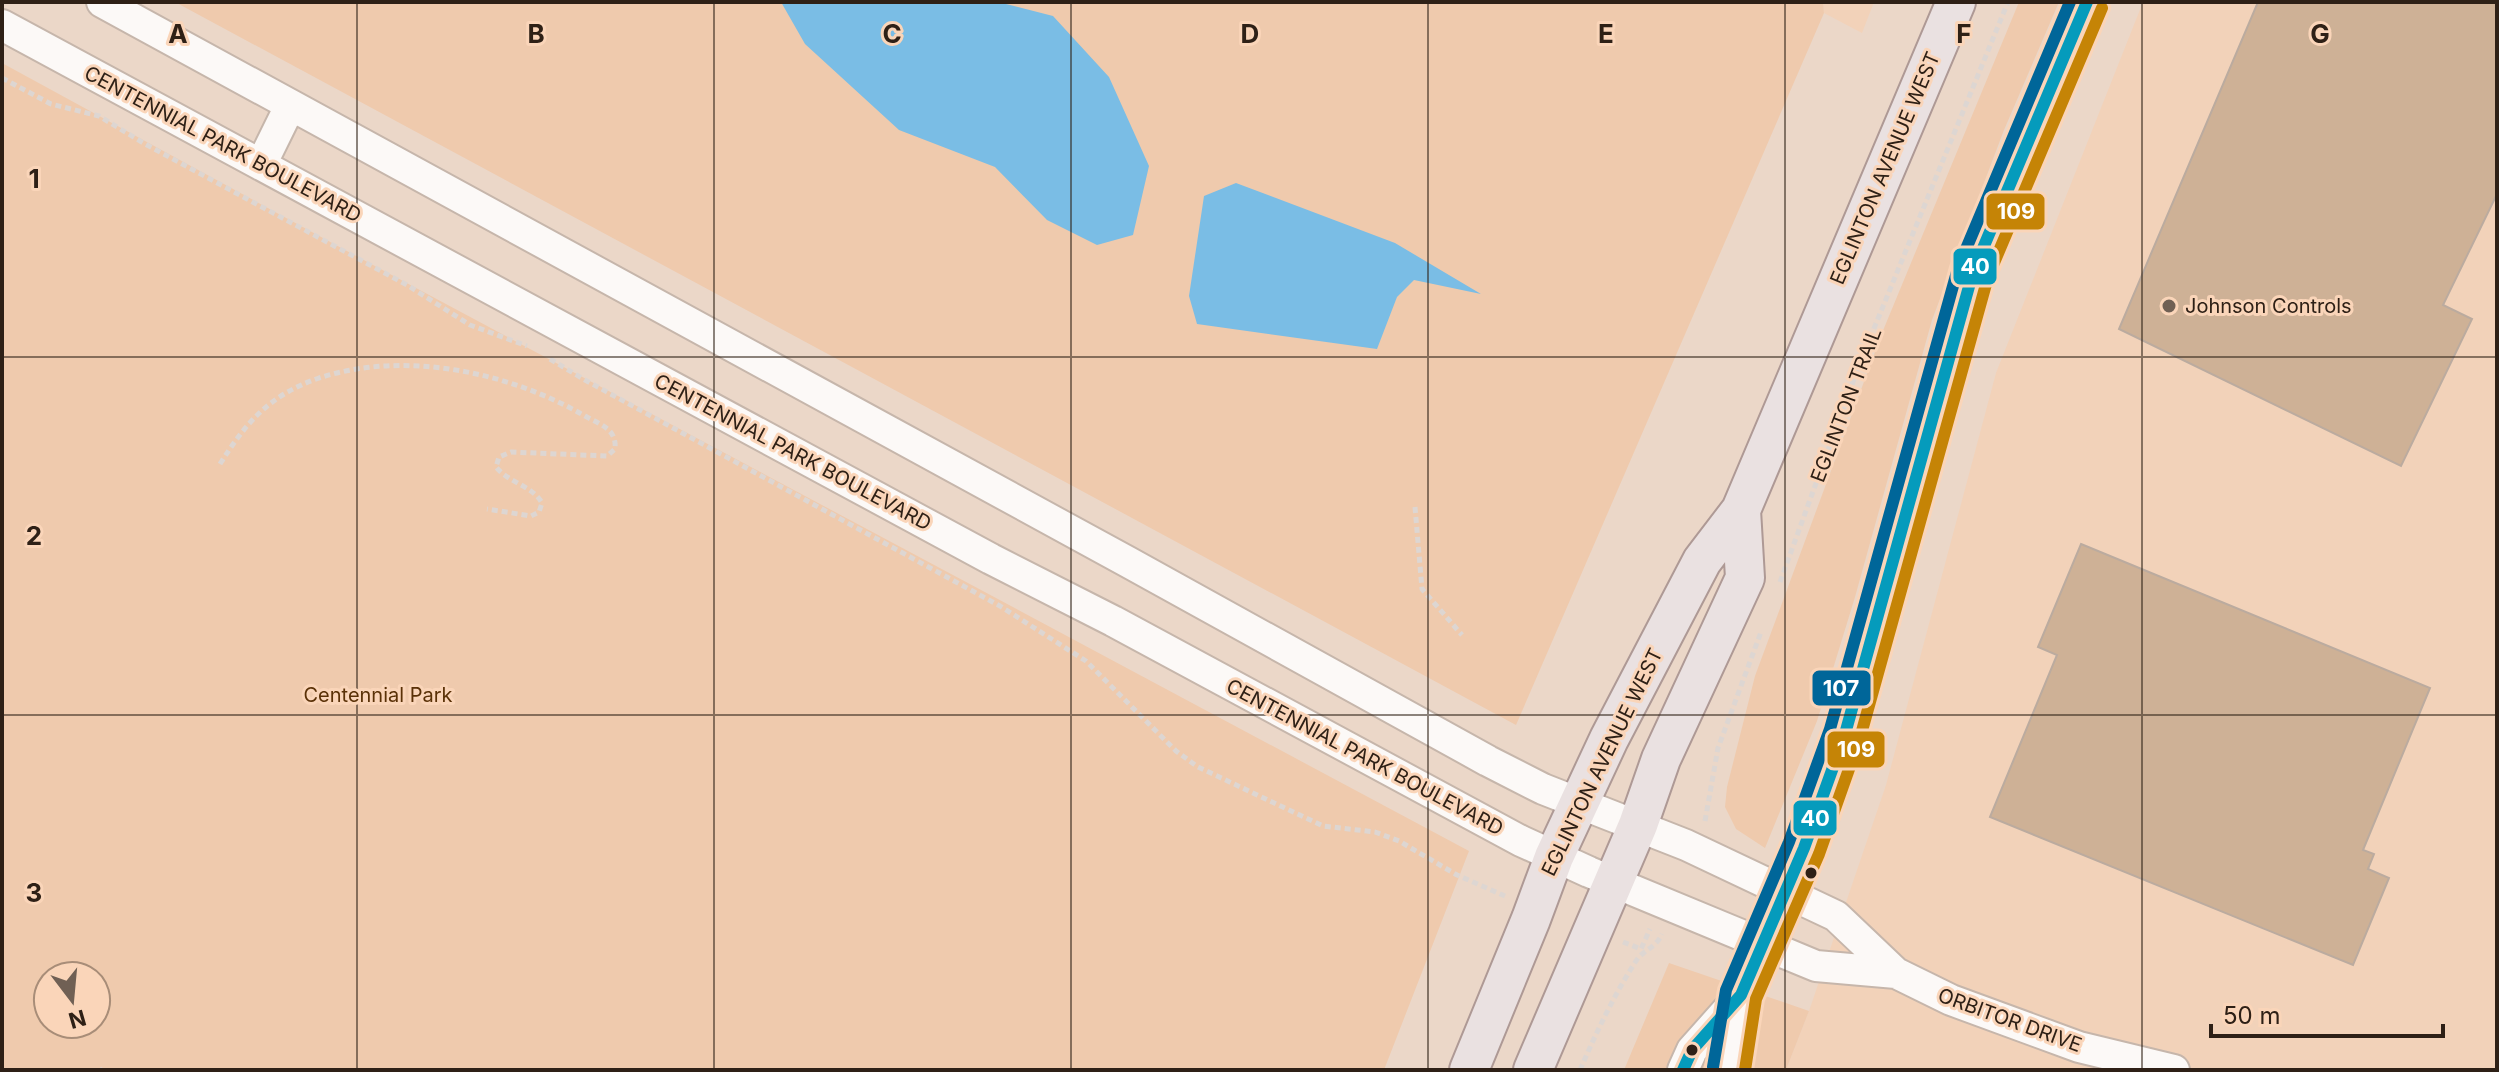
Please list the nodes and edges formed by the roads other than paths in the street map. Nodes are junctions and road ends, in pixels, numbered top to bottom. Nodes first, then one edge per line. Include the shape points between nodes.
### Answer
1 (102, 2) edge
2 (1956, 2) edge
3 (2087, 2) edge
4 (2, 25) edge
5 (290, 106) junction
6 (261, 165) junction
7 (1741, 510) junction
8 (1609, 814) junction
9 (1804, 848) tunnel mouth
10 (1554, 857) junction
11 (1600, 877) junction
12 (1896, 973) junction
13 (1469, 1070) edge
14 (1533, 1070) edge
15 (1683, 1070) edge
16 (1729, 1070) edge
17 (2174, 1070) edge

1 - 5 street
2 - 7 main road, EGLINTON AVENUE WEST
3 - 9 street via 1973,272 1845,734
4 - 6 street, CENTENNIAL PARK BOULEVARD
5 - 6 street
5 - 8 street via 1488,761
6 - 10 street, CENTENNIAL PARK BOULEVARD
7 - 8 main road, EGLINTON AVENUE WEST via 1702,561
7 - 8 main road, EGLINTON AVENUE WEST via 1745,578 1661,759
8 - 10 main road, EGLINTON AVENUE WEST
8 - 11 main road, EGLINTON AVENUE WEST
8 - 12 street, ORBITOR DRIVE via 1836,916
10 - 11 street, CENTENNIAL PARK BOULEVARD
10 - 13 main road, EGLINTON AVENUE WEST
11 - 12 street, ORBITOR DRIVE via 1816,966
11 - 14 main road, EGLINTON AVENUE WEST
12 - 17 street, ORBITOR DRIVE via 1951,1000 2079,1047
15 - 16 street via 1692,1050 1741,995

